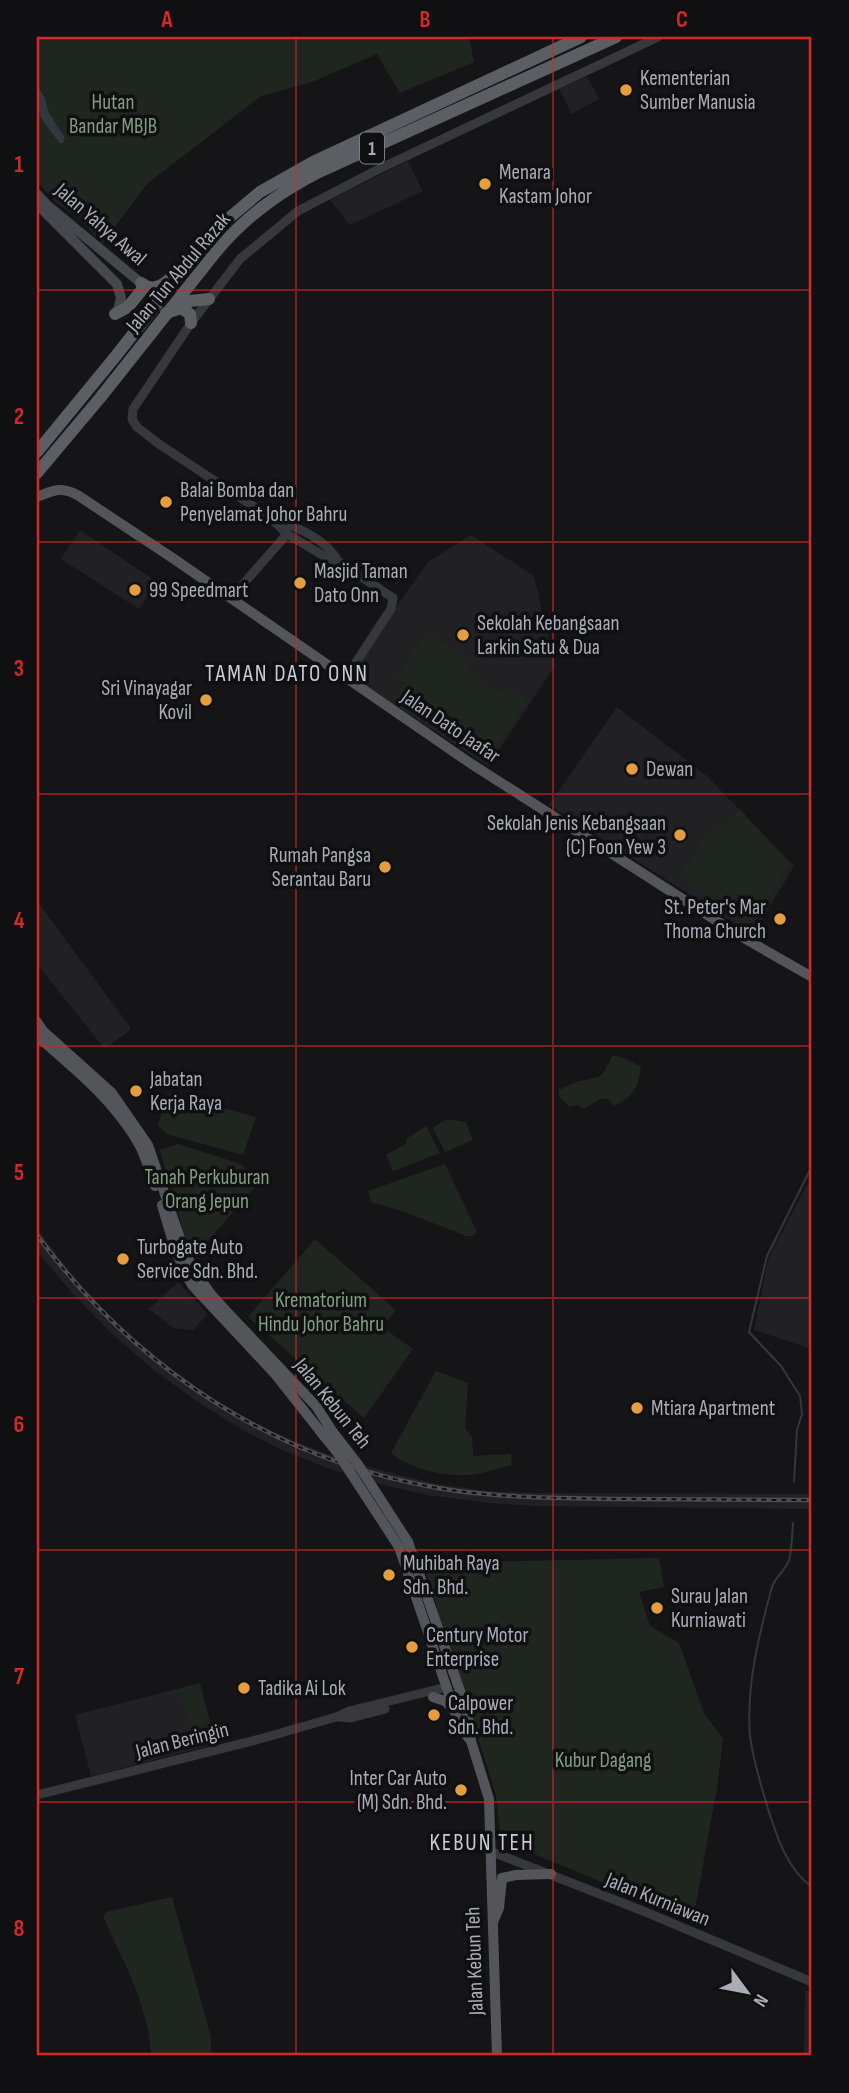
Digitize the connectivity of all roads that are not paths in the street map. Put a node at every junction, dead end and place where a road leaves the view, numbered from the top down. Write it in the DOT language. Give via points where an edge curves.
graph roads {
  1 [pos="581,37"];
  2 [pos="616,37"];
  3 [pos="658,37"];
  4 [pos="37,194"];
  5 [pos="37,204"];
  6 [pos="192,259"];
  7 [pos="143,285"];
  8 [pos="209,299"];
  9 [pos="181,308"];
  10 [pos="116,312"];
  11 [pos="166,313"];
  12 [pos="191,323"];
  13 [pos="37,452"];
  14 [pos="37,473"];
  15 [pos="37,498"];
  16 [pos="271,518"];
  17 [pos="287,534"];
  18 [pos="313,538"];
  19 [pos="338,561"];
  20 [pos="231,598"];
  21 [pos="345,679"];
  22 [pos="812,976"];
  23 [pos="37,1022"];
  24 [pos="37,1036"];
  25 [pos="326,1431"];
  26 [pos="403,1545"];
  27 [pos="449,1660"];
  28 [pos="442,1674"];
  29 [pos="449,1690"];
  30 [pos="433,1694"];
  31 [pos="459,1706"];
  32 [pos="37,1795"];
  33 [pos="490,1851"];
  34 [pos="551,1874"];
  35 [pos="492,1924"];
  36 [pos="812,1982"];
  37 [pos="497,2056"];
  1 -- 6 [label="highway, Jalan Tun Abdul Razak / 1" via="274,183 236,212"];
  2 -- 11 [label="highway, Jalan Tun Abdul Razak / 1" via="283,191 231,234"];
  3 -- 8 [label="street" via="298,211 240,259"];
  4 -- 7 [label="main road, Jalan Yahya Awal"];
  5 -- 10 [label="main road, Jalan Yahya Awal" via="117,284 121,298"];
  6 -- 7 [label="highway" via="165,284"];
  6 -- 13 [label="highway, Jalan Tun Abdul Razak / 1"];
  7 -- 10 [label="highway" via="128,307"];
  8 -- 9 [label="highway"];
  8 -- 12 [label="street"];
  9 -- 11 [label="highway"];
  9 -- 12 [label="highway" via="190,314"];
  11 -- 14 [label="highway, Jalan Tun Abdul Razak / 1"];
  12 -- 16 [label="street" via="133,409 132,419 159,444"];
  15 -- 20 [label="main road, Jalan Dato Jaafar" via="62,489 71,491"];
  16 -- 17 [label="street"];
  16 -- 18 [label="street"];
  17 -- 18 [label="street"];
  17 -- 19 [label="street"];
  17 -- 20 [label="street"];
  18 -- 19 [label="street" via="334,552"];
  19 -- 21 [label="street" via="393,598 391,609"];
  20 -- 21 [label="main road, Jalan Dato Jaafar"];
  21 -- 22 [label="main road, Jalan Dato Jaafar" via="742,937"];
  23 -- 25 [label="main road, Jalan Kebun Teh" via="112,1093 148,1145 181,1244 200,1280 316,1406"];
  24 -- 25 [label="main road, Jalan Kebun Teh" via="94,1085 129,1128 141,1149 184,1272 202,1297"];
  25 -- 26 [label="main road, Jalan Kebun Teh, bridge" via="357,1463"];
  26 -- 27 [label="main road, Jalan Kebun Teh"];
  26 -- 28 [label="main road, Jalan Kebun Teh"];
  27 -- 29 [label="main road"];
  27 -- 31 [label="main road, Jalan Kebun Teh"];
  28 -- 29 [label="main road, Jalan Kebun Teh"];
  28 -- 30 [label="main road"];
  29 -- 30 [label="street, Jalan Beringin"];
  29 -- 31 [label="main road, Jalan Kebun Teh"];
  30 -- 31 [label="main road"];
  30 -- 32 [label="street, Jalan Beringin"];
  31 -- 33 [label="main road, Jalan Kebun Teh" via="460,1727 471,1741 489,1799"];
  33 -- 34 [label="street, Jalan Kurniawan"];
  33 -- 35 [label="main road, Jalan Kebun Teh"];
  34 -- 35 [label="main road" via="502,1878"];
  34 -- 36 [label="street, Jalan Kurniawan"];
  35 -- 37 [label="main road, Jalan Kebun Teh"];
}
